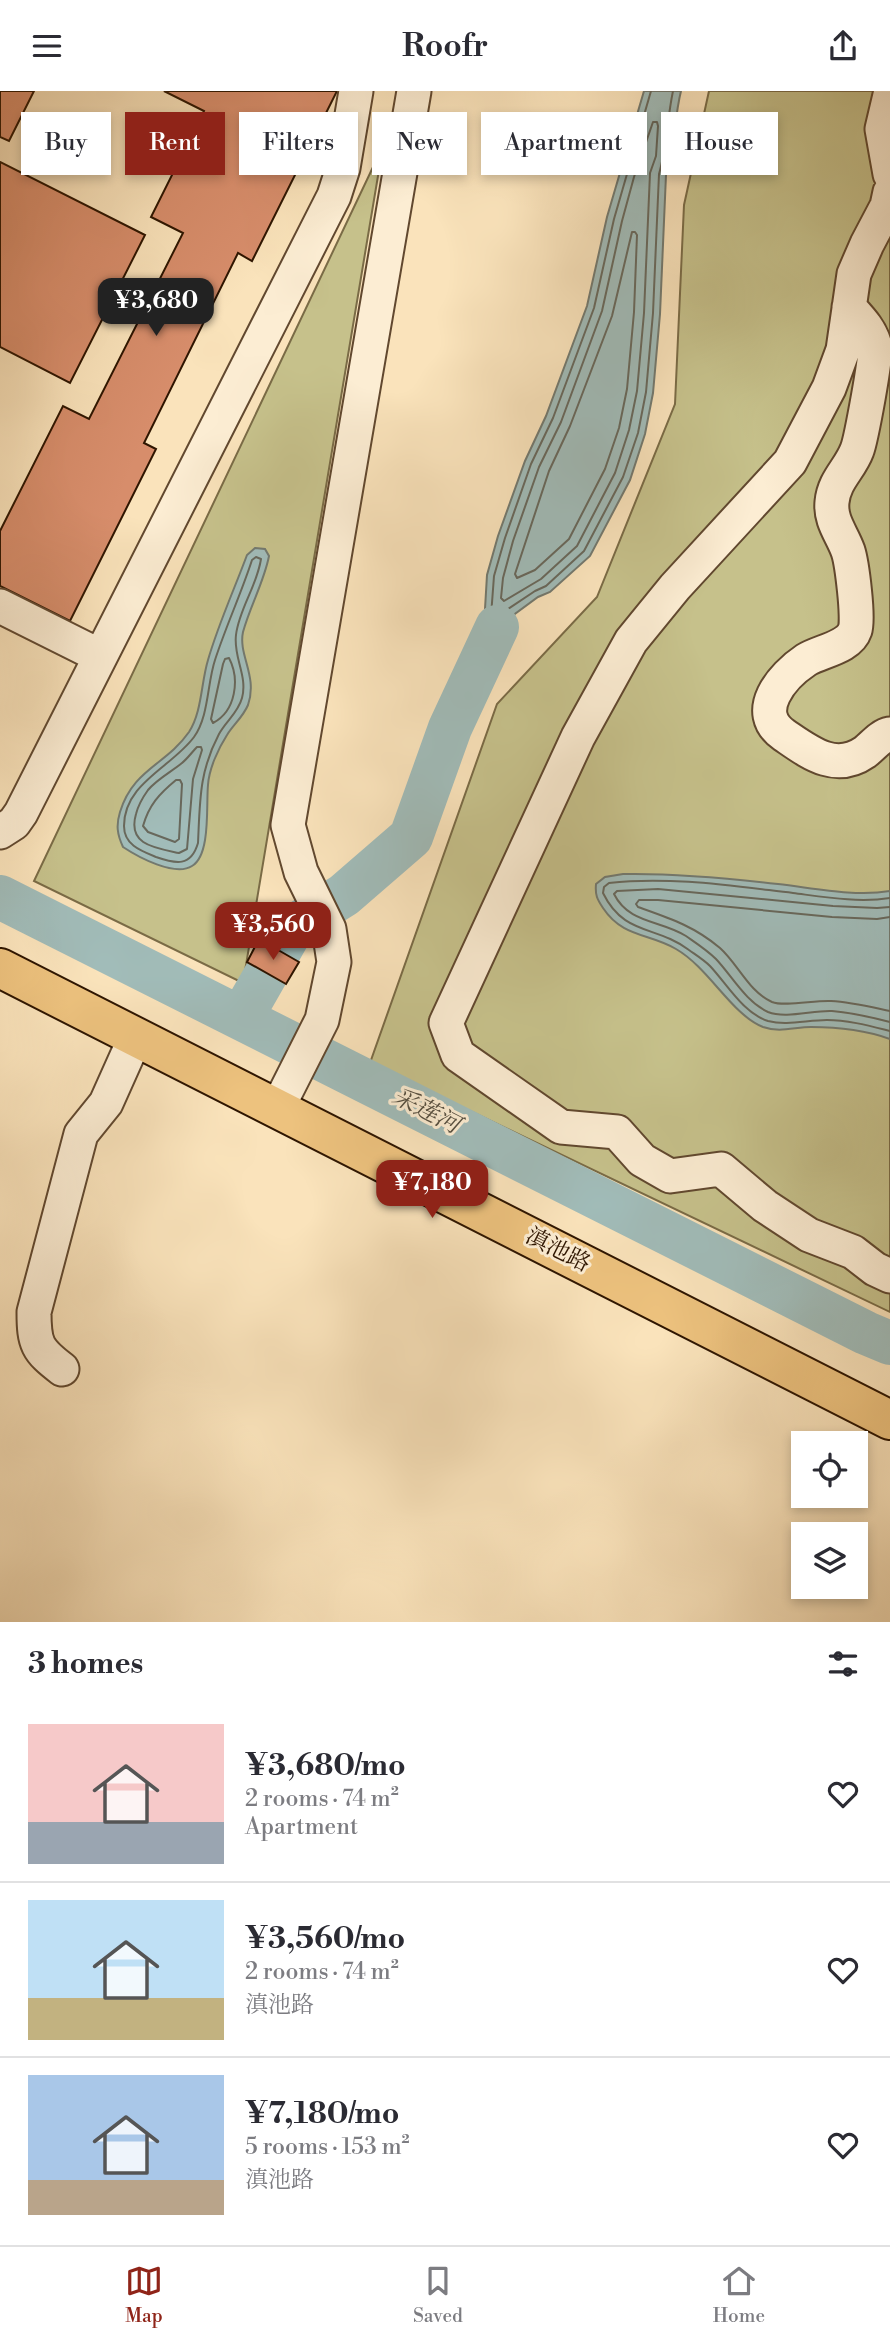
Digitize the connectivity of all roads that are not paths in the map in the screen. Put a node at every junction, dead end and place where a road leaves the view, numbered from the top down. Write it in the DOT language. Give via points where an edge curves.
graph roads {
  1 [pos="356,91"];
  2 [pos="414,91"];
  3 [pos="890,95"];
  4 [pos="890,174"];
  5 [pos="890,192"];
  6 [pos="849,307"];
  7 [pos="0,605"];
  8 [pos="100,656"];
  9 [pos="890,734"];
  10 [pos="0,832"];
  11 [pos="0,968"];
  12 [pos="136,1036"];
  13 [pos="284,1095"];
  14 [pos="890,1276"];
  15 [pos="62,1369"];
  16 [pos="890,1420"];
  1 -- 8 [label="lane" via="334,196"];
  2 -- 13 [label="lane" via="288,825 300,873 329,929 334,962 322,1020"];
  3 -- 4 [label="lane" via="882,129"];
  5 -- 6 [label="lane" via="854,274"];
  6 -- 9 [label="lane" via="871,332 876,349 857,451 835,484 831,504 835,525 849,552 855,631 845,642 792,671 769,700 769,713 776,729 813,755 831,761 849,761"];
  6 -- 14 [label="lane" via="843,350 829,388 790,462 631,642 578,737 446,1023 458,1055 561,1127 617,1132 642,1160 670,1177 721,1169 808,1235 853,1252"];
  7 -- 8 [label="lane"];
  8 -- 10 [label="lane" via="21,813"];
  11 -- 12 [label="main road, 滇池路"];
  12 -- 13 [label="main road, 滇池路"];
  12 -- 15 [label="lane" via="106,1104 81,1134 34,1312 38,1347"];
  13 -- 16 [label="main road, 滇池路"];
}
